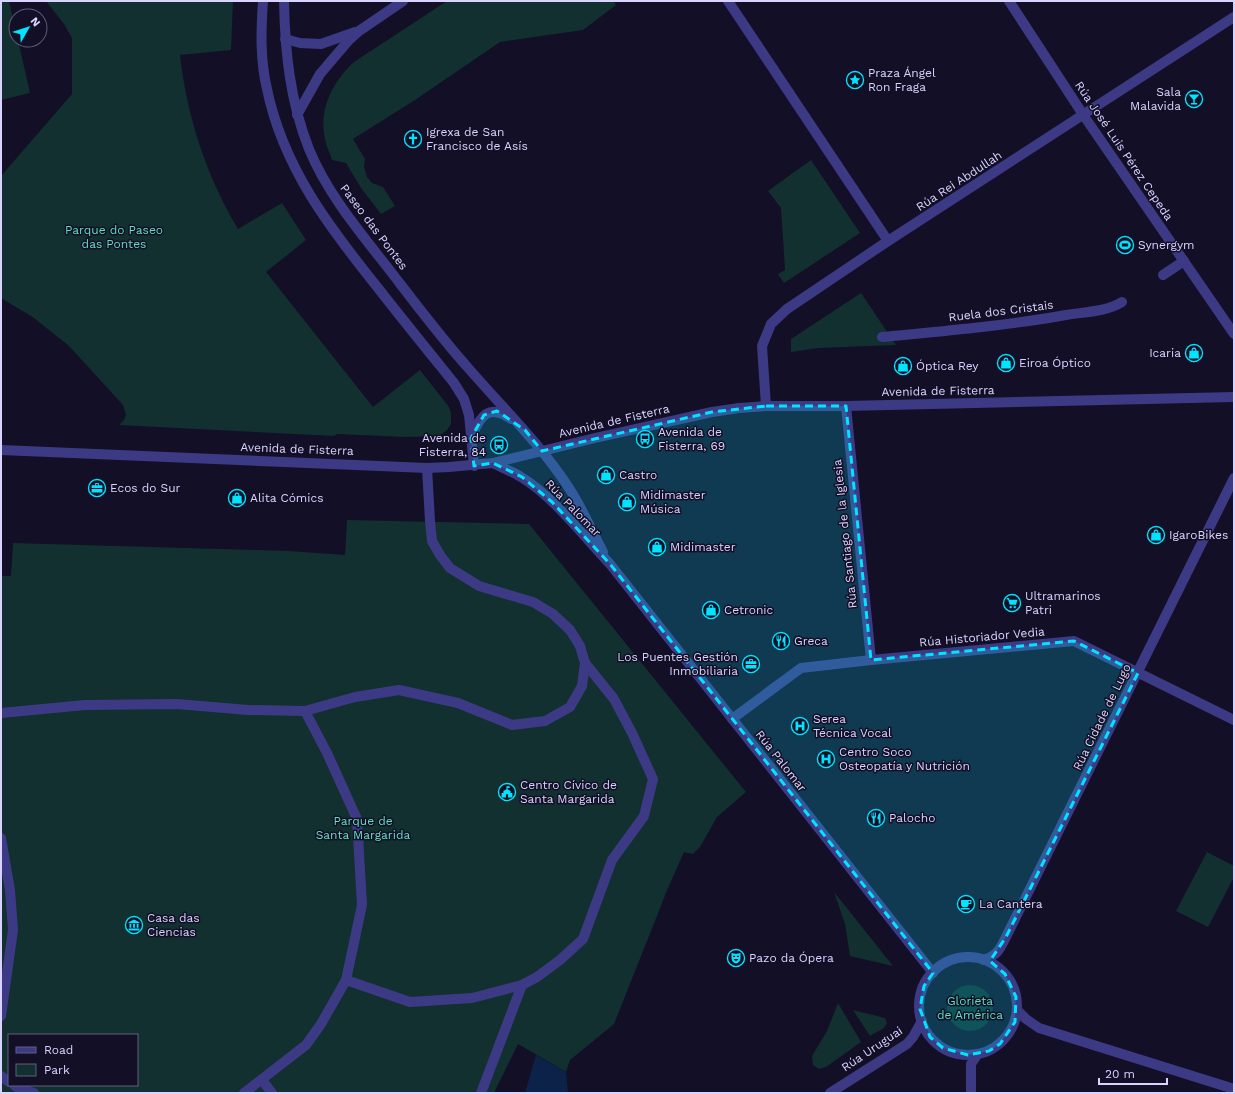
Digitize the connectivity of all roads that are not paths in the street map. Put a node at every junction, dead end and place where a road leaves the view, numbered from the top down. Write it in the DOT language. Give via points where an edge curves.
graph roads {
  1 [pos="263,1"];
  2 [pos="284,1"];
  3 [pos="403,1"];
  4 [pos="728,1"];
  5 [pos="1009,1"];
  6 [pos="1234,17"];
  7 [pos="359,31"];
  8 [pos="285,40"];
  9 [pos="297,115"];
  10 [pos="1084,116"];
  11 [pos="888,241"];
  12 [pos="1184,261"];
  13 [pos="1163,275"];
  14 [pos="1122,302"];
  15 [pos="1234,334"];
  16 [pos="882,337"];
  17 [pos="1234,397"];
  18 [pos="766,406"];
  19 [pos="846,406"];
  20 [pos="525,430"];
  21 [pos="471,438"];
  22 [pos="1,450"];
  23 [pos="542,451"];
  24 [pos="493,463"];
  25 [pos="474,466"];
  26 [pos="427,468"];
  27 [pos="1234,478"];
  28 [pos="610,564"];
  29 [pos="871,660"];
  30 [pos="585,663"];
  31 [pos="1138,673"];
  32 [pos="305,711"];
  33 [pos="1,713"];
  34 [pos="732,719"];
  35 [pos="1234,720"];
  36 [pos="1,838"];
  37 [pos="984,960"];
  38 [pos="933,973"];
  39 [pos="346,980"];
  40 [pos="522,984"];
  41 [pos="1017,1010"];
  42 [pos="1,1016"];
  43 [pos="922,1021"];
  44 [pos="977,1055"];
  45 [pos="262,1080"];
  46 [pos="15,1086"];
  47 [pos="1234,1089"];
  48 [pos="34,1093"];
  49 [pos="244,1093"];
  50 [pos="272,1093"];
  51 [pos="481,1093"];
  52 [pos="830,1093"];
  53 [pos="971,1093"];
  1 -- 21 [label="street" via="261,32 266,89 287,150 310,197 338,237 454,383 464,399 469,415"];
  2 -- 8 [label="street, Paseo das Pontes"];
  3 -- 7 [label="street"];
  4 -- 11 [label="street"];
  5 -- 10 [label="street, Rúa José Luis Pérez Cepeda"];
  6 -- 10 [label="street, Rúa Rei Abdullah"];
  7 -- 8 [label="street" via="321,44"];
  7 -- 9 [label="street" via="320,74"];
  8 -- 9 [label="street, Paseo das Pontes" via="289,78"];
  9 -- 20 [label="street, Paseo das Pontes" via="309,149 326,184 346,213 470,370"];
  10 -- 11 [label="street, Rúa Rei Abdullah"];
  10 -- 12 [label="street, Rúa José Luis Pérez Cepeda"];
  11 -- 18 [label="street, Rúa Rei Abdullah" via="787,309 771,324 762,346"];
  12 -- 13 [label="street"];
  12 -- 15 [label="street, Rúa José Luis Pérez Cepeda"];
  14 -- 16 [label="street, Ruela dos Cristais" via="1103,309 1039,320"];
  17 -- 19 [label="street, Avenida de Fisterra"];
  18 -- 19 [label="street, Avenida de Fisterra"];
  18 -- 23 [label="street, Avenida de Fisterra" via="712,412"];
  19 -- 29 [label="street, Rúa Santiago de la Iglesia"];
  20 -- 21 [label="street, Paseo das Pontes" via="505,415 491,411 484,415"];
  20 -- 23 [label="street, Paseo das Pontes"];
  21 -- 25 [label="street"];
  22 -- 26 [label="street, Avenida de Fisterra"];
  23 -- 24 [label="street, Avenida de Fisterra"];
  23 -- 28 [label="street, Rúa Palomar" via="570,489"];
  24 -- 25 [label="street, Avenida de Fisterra"];
  24 -- 28 [label="street, Rúa Palomar" via="522,477 538,489"];
  25 -- 26 [label="street, Avenida de Fisterra"];
  26 -- 30 [label="street" via="432,541 450,568 479,586 533,602 553,614 570,630 580,646"];
  27 -- 31 [label="street, Rúa Cidade de Lugo"];
  28 -- 34 [label="street, Rúa Palomar"];
  29 -- 31 [label="street, Rúa Historiador Vedia" via="1074,641"];
  29 -- 34 [label="street, Rúa Historiador Vedia" via="801,668"];
  30 -- 32 [label="street" via="582,686 570,707 545,721 512,725 458,703 398,690 355,697"];
  30 -- 40 [label="street" via="614,699 653,778 644,816 612,860 583,939 537,977"];
  31 -- 35 [label="street, Rúa Historiador Vedia"];
  31 -- 37 [label="street, Rúa Cidade de Lugo" via="1000,949 994,956"];
  32 -- 33 [label="street" via="248,710 177,704 85,704"];
  32 -- 39 [label="street" via="358,819 362,905"];
  34 -- 38 [label="street, Rúa Palomar"];
  36 -- 42 [label="street" via="10,890 13,930"];
  37 -- 38 [label="street" via="957,959"];
  37 -- 41 [label="street" via="1005,974 1016,997"];
  38 -- 43 [label="street" via="922,993"];
  39 -- 40 [label="street" via="410,1002 472,998"];
  39 -- 45 [label="street" via="306,1045"];
  40 -- 51 [label="street"];
  41 -- 44 [label="street" via="1009,1034 1000,1044"];
  41 -- 47 [label="street" via="1039,1028"];
  43 -- 44 [label="street" via="930,1037 943,1048 960,1054"];
  43 -- 52 [label="street, Rúa Uruguai" via="907,1044"];
  44 -- 53 [label="street" via="971,1064"];
  45 -- 49 [label="street"];
  45 -- 50 [label="street"];
  46 -- 48 [label="street"];
}
